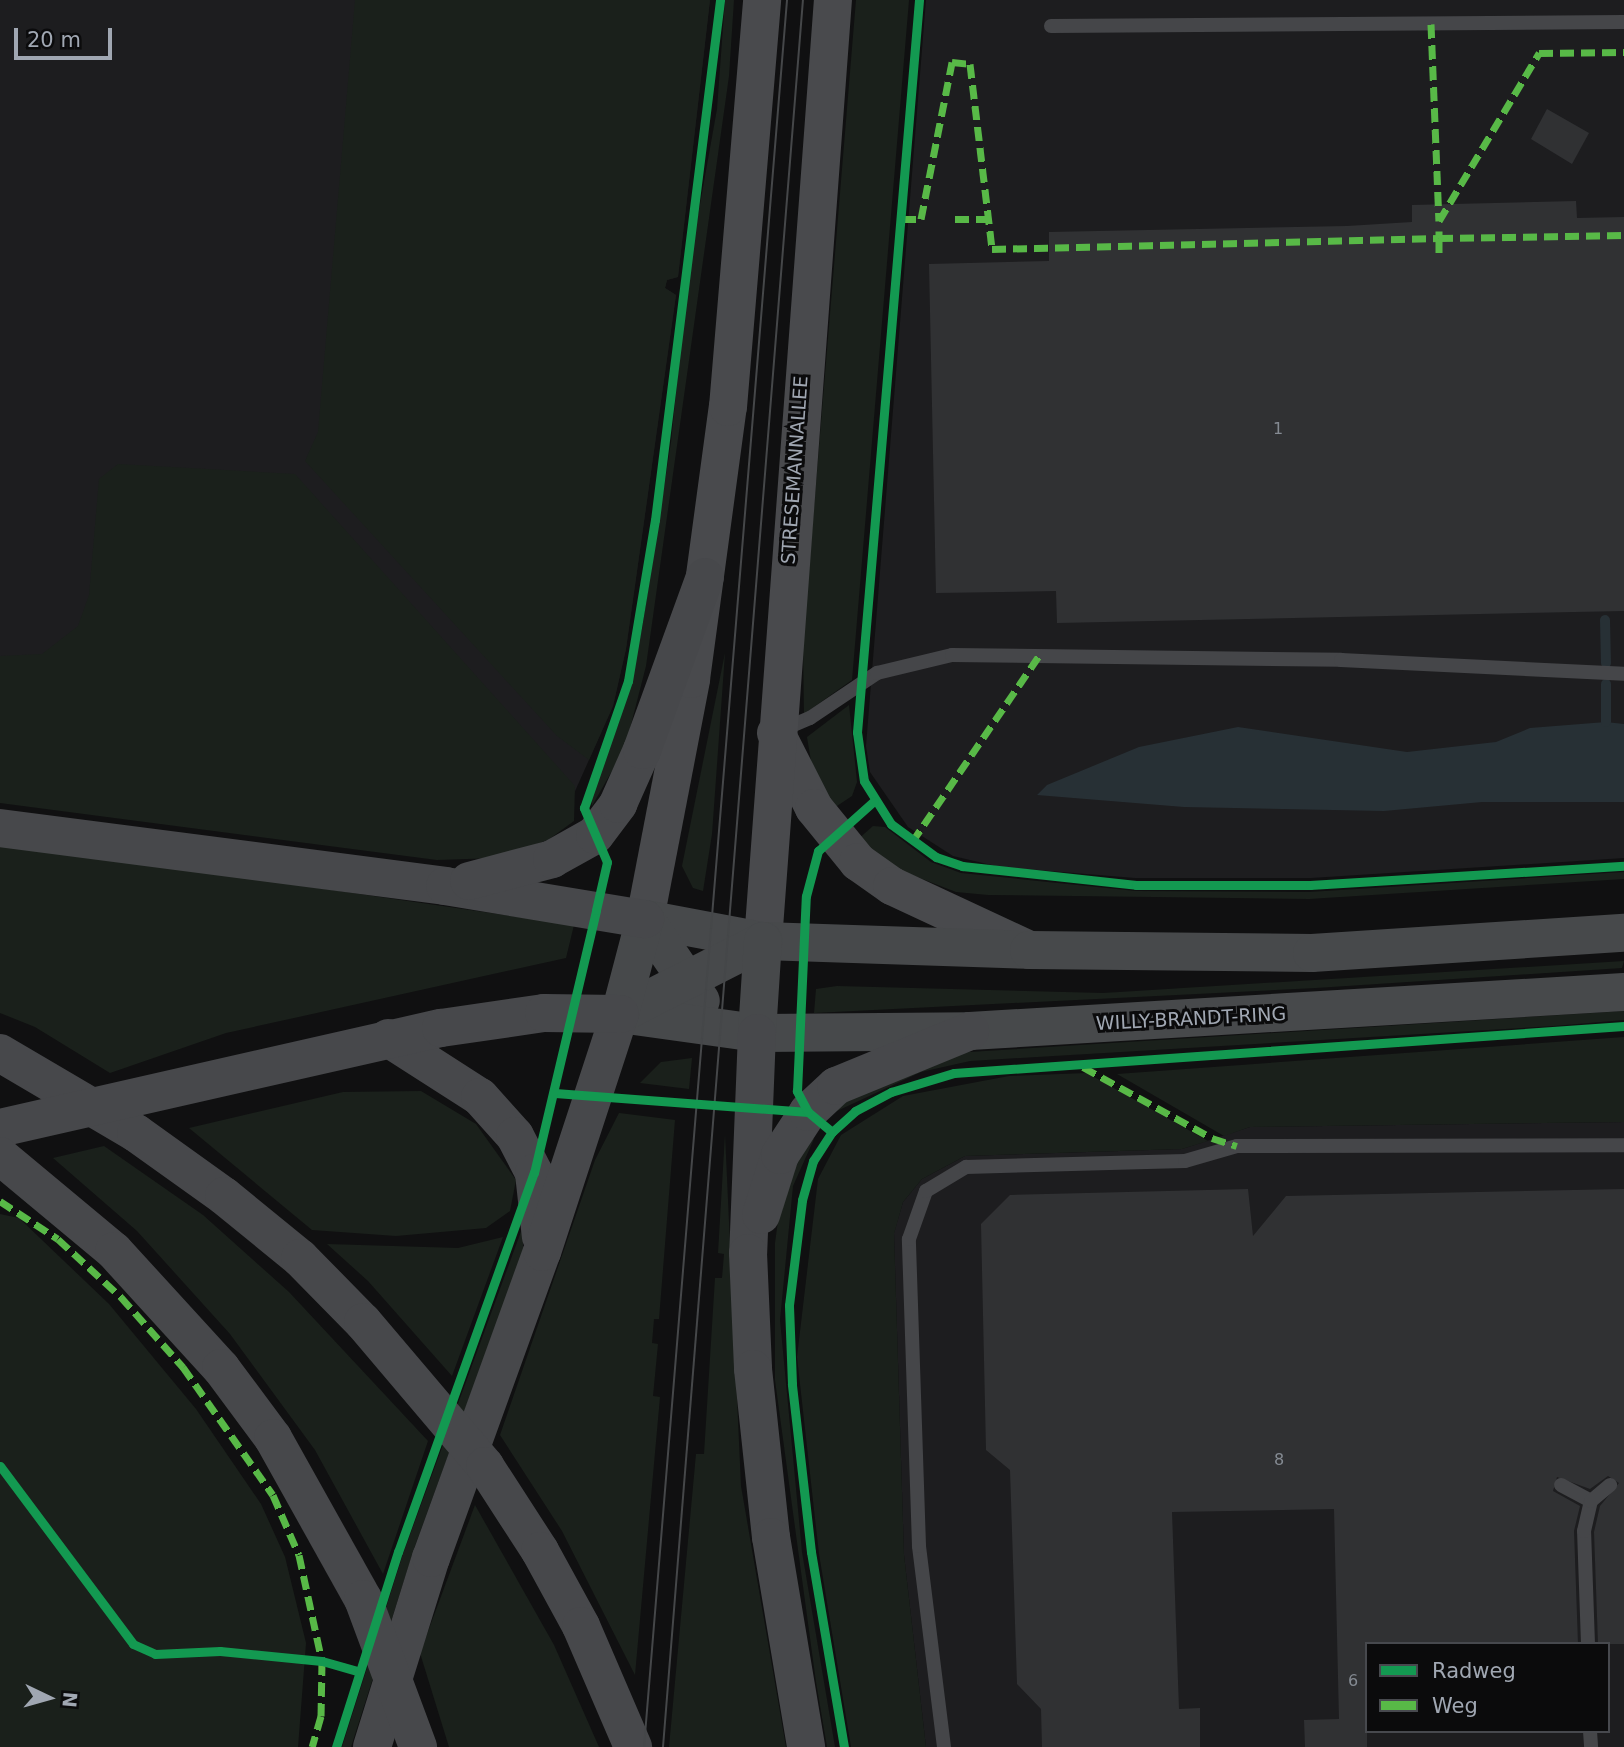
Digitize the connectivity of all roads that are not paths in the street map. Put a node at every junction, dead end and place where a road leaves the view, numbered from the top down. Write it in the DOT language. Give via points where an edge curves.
graph roads {
  1 [pos="762,0"];
  2 [pos="833,0"];
  3 [pos="1624,22"];
  4 [pos="1051,26"];
  5 [pos="705,577"];
  6 [pos="1624,674"];
  7 [pos="776,732"];
  8 [pos="0,828"];
  9 [pos="444,886"];
  10 [pos="645,919"];
  11 [pos="1624,933"];
  12 [pos="763,941"];
  13 [pos="1029,950"];
  14 [pos="687,981"];
  15 [pos="1624,992"];
  16 [pos="620,1014"];
  17 [pos="739,1031"];
  18 [pos="970,1031"];
  19 [pos="388,1038"];
  20 [pos="15,1060"];
  21 [pos="0,1128"];
  22 [pos="1624,1145"];
  23 [pos="0,1156"];
  24 [pos="542,1252"];
  25 [pos="748,1253"];
  26 [pos="1561,1485"];
  27 [pos="1610,1485"];
  28 [pos="1591,1501"];
  29 [pos="1588,1642"];
  30 [pos="372,1747"];
  31 [pos="418,1747"];
  32 [pos="633,1747"];
  33 [pos="806,1747"];
  34 [pos="944,1747"];
  1 -- 5 [label="main road" via="727,407"];
  2 -- 7 [label="main road, STRESEMANNALLEE"];
  3 -- 4 [label="lane"];
  5 -- 9 [label="highway" via="642,750 618,804 595,835 552,859"];
  5 -- 10 [label="main road"];
  6 -- 7 [label="lane" via="1342,660 952,655 877,673 810,718"];
  7 -- 12 [label="main road, STRESEMANNALLEE"];
  7 -- 13 [label="main road" via="814,808 858,862 892,886"];
  8 -- 9 [label="highway"];
  9 -- 10 [label="highway"];
  10 -- 12 [label="main road"];
  10 -- 14 [label="main road"];
  10 -- 16 [label="main road"];
  11 -- 13 [label="main road" via="1312,953"];
  12 -- 13 [label="main road"];
  12 -- 14 [label="main road"];
  12 -- 17 [label="main road, STRESEMANNALLEE"];
  14 -- 16 [label="main road"];
  14 -- 17 [label="main road"];
  15 -- 18 [label="main road, WILLY-BRANDT-RING"];
  16 -- 17 [label="main road, WILLY-BRANDT-RING"];
  16 -- 19 [label="highway" via="544,1013"];
  16 -- 24 [label="highway"];
  17 -- 18 [label="main road, WILLY-BRANDT-RING"];
  17 -- 25 [label="highway"];
  18 -- 25 [label="highway" via="836,1086 808,1112 780,1155"];
  19 -- 21 [label="highway"];
  19 -- 24 [label="highway" via="480,1097 515,1136 534,1173"];
  20 -- 32 [label="highway" via="136,1133 300,1258 426,1392 540,1551 581,1626"];
  22 -- 34 [label="lane" via="1237,1146 1185,1161 965,1167 926,1191 909,1239 918,1504"];
  23 -- 31 [label="highway" via="114,1251 221,1368 273,1438 363,1599"];
  24 -- 30 [label="highway" via="431,1558"];
  25 -- 33 [label="highway" via="771,1537"];
  26 -- 28 [label="lane"];
  27 -- 28 [label="lane"];
  28 -- 29 [label="lane" via="1584,1531"];
}
